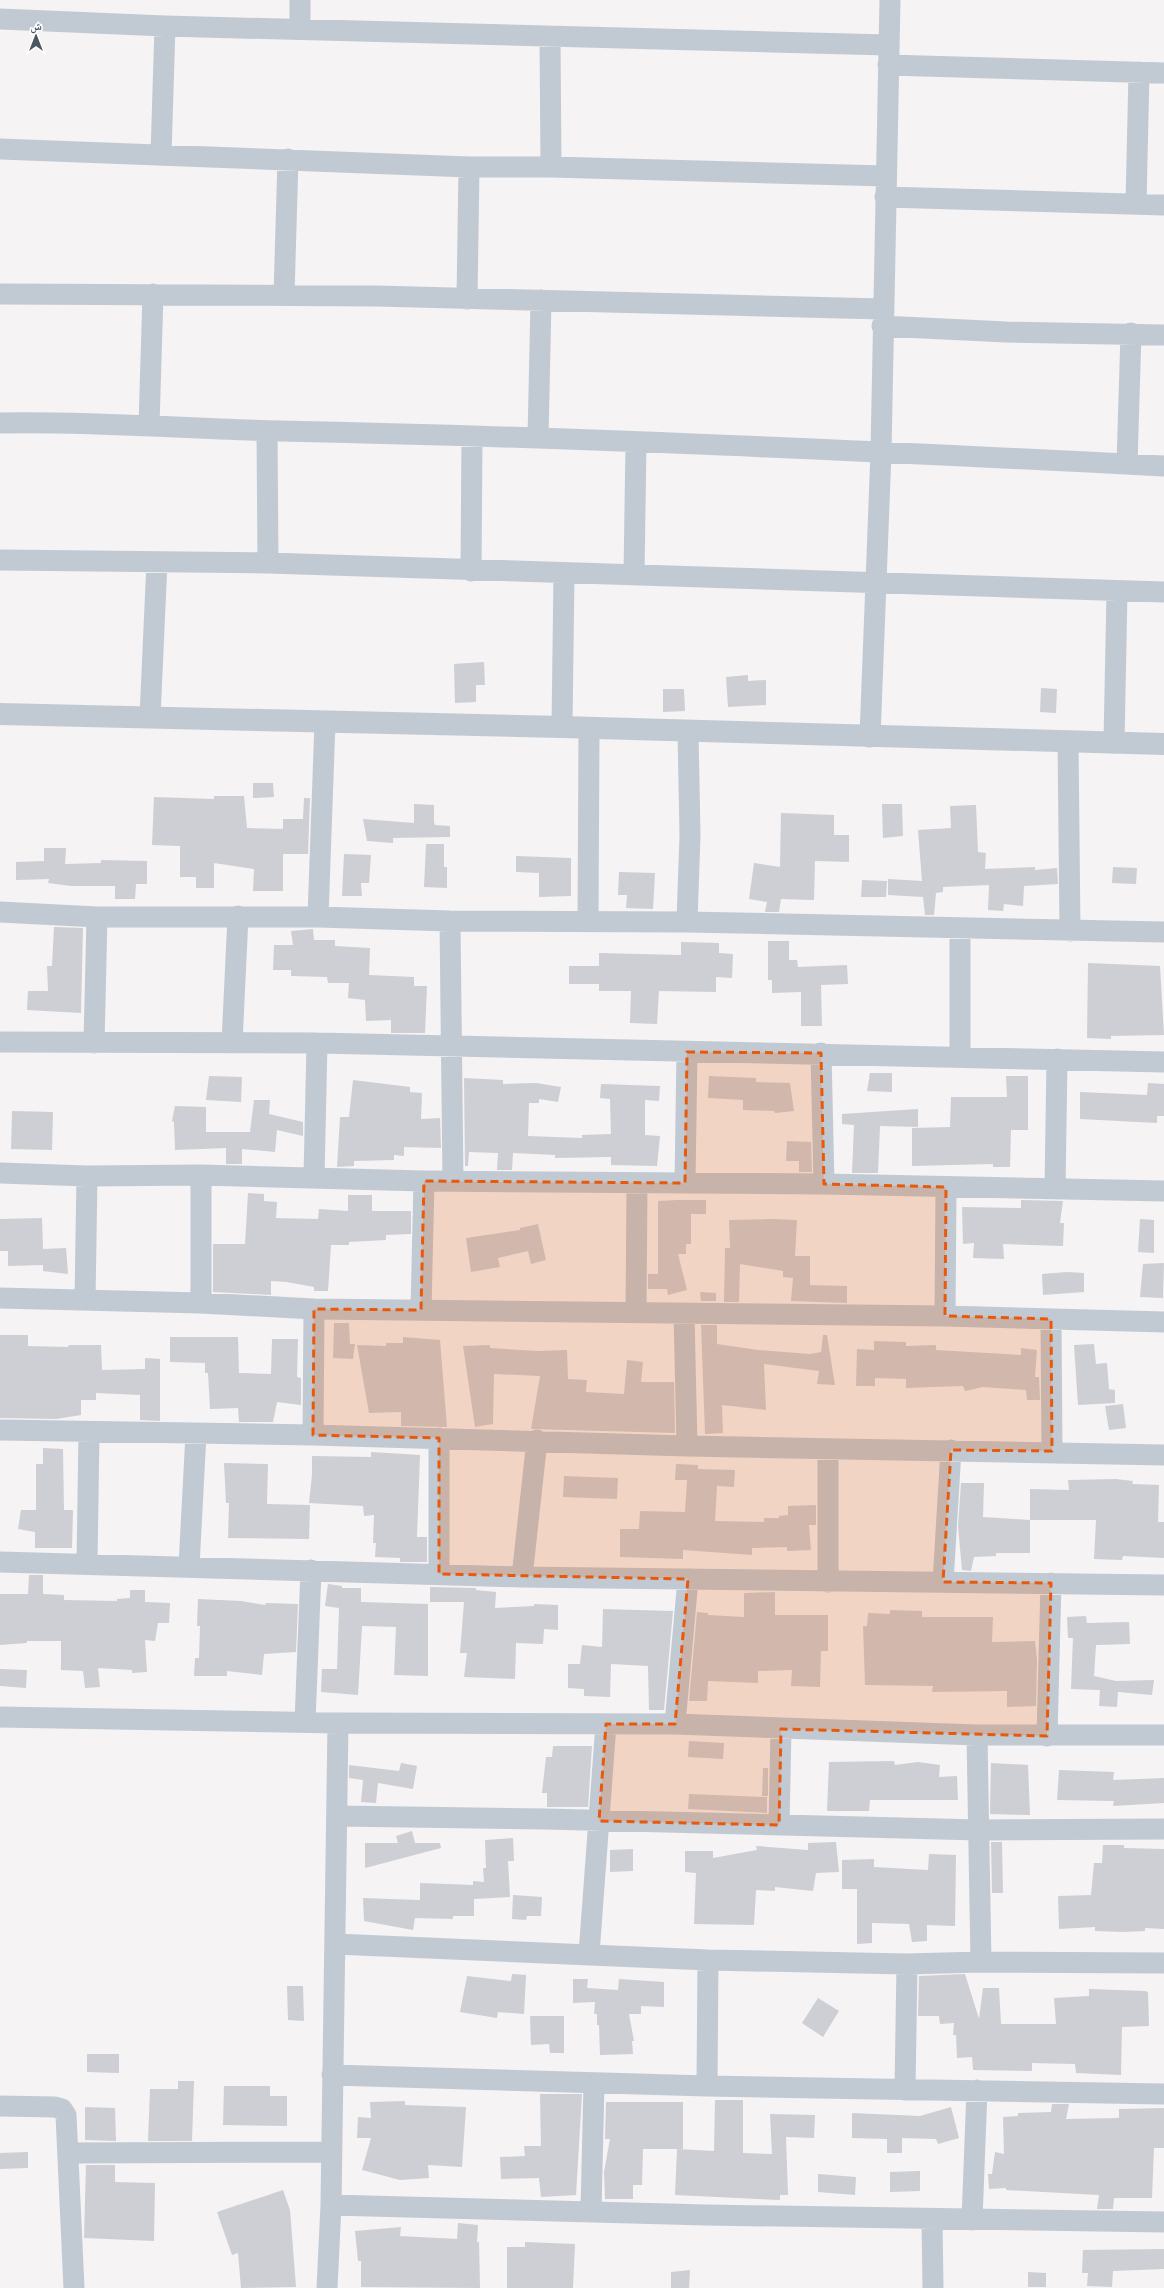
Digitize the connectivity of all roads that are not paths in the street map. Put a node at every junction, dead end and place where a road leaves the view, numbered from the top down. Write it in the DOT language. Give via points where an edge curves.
graph roads {
  1 [pos="300,0"];
  2 [pos="890,0"];
  3 [pos="0,19"];
  4 [pos="165,26"];
  5 [pos="300,29"];
  6 [pos="550,37"];
  7 [pos="888,55"];
  8 [pos="1139,72"];
  9 [pos="1164,73"];
  10 [pos="0,149"];
  11 [pos="161,155"];
  12 [pos="288,159"];
  13 [pos="469,167"];
  14 [pos="550,167"];
  15 [pos="886,176"];
  16 [pos="885,197"];
  17 [pos="1136,204"];
  18 [pos="1164,205"];
  19 [pos="0,294"];
  20 [pos="153,294"];
  21 [pos="284,295"];
  22 [pos="467,299"];
  23 [pos="540,300"];
  24 [pos="882,317"];
  25 [pos="1131,333"];
  26 [pos="1164,335"];
  27 [pos="0,423"];
  28 [pos="149,425"];
  29 [pos="267,431"];
  30 [pos="472,436"];
  31 [pos="538,438"];
  32 [pos="636,443"];
  33 [pos="881,452"];
  34 [pos="1127,464"];
  35 [pos="1164,466"];
  36 [pos="0,560"];
  37 [pos="157,562"];
  38 [pos="268,563"];
  39 [pos="471,571"];
  40 [pos="564,574"];
  41 [pos="634,575"];
  42 [pos="877,582"];
  43 [pos="1117,591"];
  44 [pos="1164,592"];
  45 [pos="0,714"];
  46 [pos="150,717"];
  47 [pos="325,722"];
  48 [pos="562,727"];
  49 [pos="589,728"];
  50 [pos="688,732"];
  51 [pos="870,737"];
  52 [pos="1068,741"];
  53 [pos="1114,743"];
  54 [pos="1164,744"];
  55 [pos="0,912"];
  56 [pos="238,916"];
  57 [pos="97,917"];
  58 [pos="318,917"];
  59 [pos="450,921"];
  60 [pos="588,922"];
  61 [pos="687,922"];
  62 [pos="960,929"];
  63 [pos="1070,931"];
  64 [pos="1164,932"];
  65 [pos="0,1042"];
  66 [pos="94,1043"];
  67 [pos="232,1043"];
  68 [pos="317,1043"];
  69 [pos="451,1046"];
  70 [pos="687,1052"];
  71 [pos="821,1053"];
  72 [pos="960,1056"];
  73 [pos="1057,1059"];
  74 [pos="1164,1062"];
  75 [pos="0,1173"];
  76 [pos="202,1175"];
  77 [pos="87,1176"];
  78 [pos="314,1178"];
  79 [pos="424,1181"];
  80 [pos="453,1181"];
  81 [pos="637,1183"];
  82 [pos="685,1183"];
  83 [pos="824,1184"];
  84 [pos="946,1187"];
  85 [pos="1055,1189"];
  86 [pos="1164,1191"];
  87 [pos="0,1298"];
  88 [pos="84,1300"];
  89 [pos="201,1303"];
  90 [pos="314,1309"];
  91 [pos="421,1310"];
  92 [pos="636,1313"];
  93 [pos="684,1313"];
  94 [pos="944,1316"];
  95 [pos="1051,1319"];
  96 [pos="1164,1322"];
  97 [pos="0,1430"];
  98 [pos="89,1432"];
  99 [pos="196,1434"];
  100 [pos="313,1435"];
  101 [pos="439,1438"];
  102 [pos="538,1440"];
  103 [pos="687,1446"];
  104 [pos="828,1449"];
  105 [pos="951,1450"];
  106 [pos="1052,1452"];
  107 [pos="1164,1455"];
  108 [pos="0,1562"];
  109 [pos="87,1563"];
  110 [pos="189,1566"];
  111 [pos="311,1570"];
  112 [pos="439,1574"];
  113 [pos="522,1577"];
  114 [pos="688,1579"];
  115 [pos="828,1582"];
  116 [pos="943,1582"];
  117 [pos="1051,1584"];
  118 [pos="1164,1584"];
  119 [pos="0,1717"];
  120 [pos="305,1722"];
  121 [pos="338,1723"];
  122 [pos="606,1724"];
  123 [pos="675,1724"];
  124 [pos="781,1729"];
  125 [pos="1164,1734"];
  126 [pos="977,1735"];
  127 [pos="1048,1736"];
  128 [pos="337,1816"];
  129 [pos="599,1820"];
  130 [pos="779,1825"];
  131 [pos="1164,1829"];
  132 [pos="980,1830"];
  133 [pos="336,1944"];
  134 [pos="589,1954"];
  135 [pos="708,1960"];
  136 [pos="981,1962"];
  137 [pos="1164,1963"];
  138 [pos="906,1964"];
  139 [pos="332,2075"];
  140 [pos="594,2083"];
  141 [pos="707,2086"];
  142 [pos="905,2090"];
  143 [pos="977,2090"];
  144 [pos="1164,2094"];
  145 [pos="0,2106"];
  146 [pos="331,2152"];
  147 [pos="69,2153"];
  148 [pos="331,2205"];
  149 [pos="591,2212"];
  150 [pos="932,2220"];
  151 [pos="972,2220"];
  152 [pos="1164,2222"];
  153 [pos="74,2288"];
  154 [pos="327,2288"];
  155 [pos="933,2288"];
  1 -- 5 [label="street"];
  2 -- 7 [label="street"];
  3 -- 4 [label="street"];
  4 -- 5 [label="street"];
  4 -- 11 [label="street"];
  5 -- 6 [label="street"];
  6 -- 7 [label="street"];
  6 -- 14 [label="street"];
  7 -- 8 [label="street"];
  7 -- 15 [label="street"];
  8 -- 9 [label="street"];
  8 -- 17 [label="street"];
  10 -- 11 [label="street"];
  11 -- 12 [label="street"];
  12 -- 13 [label="street"];
  12 -- 21 [label="street"];
  13 -- 14 [label="street"];
  13 -- 22 [label="street"];
  14 -- 15 [label="street"];
  15 -- 16 [label="street"];
  16 -- 17 [label="street"];
  16 -- 24 [label="street"];
  17 -- 18 [label="street"];
  19 -- 20 [label="street"];
  20 -- 21 [label="street"];
  20 -- 28 [label="street"];
  21 -- 22 [label="street"];
  22 -- 23 [label="street"];
  23 -- 24 [label="street"];
  23 -- 31 [label="street"];
  24 -- 25 [label="street" via="1006,332"];
  24 -- 33 [label="street"];
  25 -- 26 [label="street"];
  25 -- 34 [label="street"];
  27 -- 28 [label="street"];
  28 -- 29 [label="street"];
  29 -- 30 [label="street"];
  29 -- 38 [label="street"];
  30 -- 31 [label="street"];
  30 -- 39 [label="street"];
  31 -- 32 [label="street"];
  32 -- 33 [label="street"];
  32 -- 41 [label="street"];
  33 -- 34 [label="street"];
  33 -- 42 [label="street"];
  34 -- 35 [label="street"];
  36 -- 37 [label="street"];
  37 -- 38 [label="street"];
  37 -- 46 [label="street"];
  38 -- 39 [label="street"];
  39 -- 40 [label="street"];
  40 -- 41 [label="street"];
  40 -- 48 [label="street"];
  41 -- 42 [label="street"];
  42 -- 43 [label="street"];
  42 -- 51 [label="street"];
  43 -- 44 [label="street"];
  43 -- 53 [label="street"];
  45 -- 46 [label="street"];
  46 -- 47 [label="street"];
  47 -- 48 [label="street"];
  47 -- 58 [label="street"];
  48 -- 49 [label="street"];
  49 -- 50 [label="street"];
  49 -- 60 [label="street"];
  50 -- 51 [label="street"];
  50 -- 61 [label="street" via="690,835"];
  51 -- 52 [label="street"];
  52 -- 53 [label="street"];
  52 -- 63 [label="street"];
  53 -- 54 [label="street"];
  55 -- 57 [label="street"];
  56 -- 57 [label="street"];
  56 -- 58 [label="street"];
  56 -- 67 [label="street"];
  57 -- 66 [label="street"];
  58 -- 59 [label="street"];
  59 -- 60 [label="street"];
  59 -- 69 [label="street"];
  60 -- 61 [label="street"];
  61 -- 62 [label="street"];
  62 -- 63 [label="street"];
  62 -- 72 [label="street"];
  63 -- 64 [label="street"];
  65 -- 66 [label="street"];
  66 -- 67 [label="street"];
  67 -- 68 [label="street"];
  68 -- 69 [label="street"];
  68 -- 78 [label="street"];
  69 -- 70 [label="street"];
  69 -- 80 [label="street"];
  70 -- 71 [label="street"];
  70 -- 82 [label="street"];
  71 -- 72 [label="street"];
  71 -- 83 [label="street"];
  72 -- 73 [label="street"];
  73 -- 74 [label="street"];
  73 -- 85 [label="street"];
  75 -- 77 [label="street"];
  76 -- 77 [label="street"];
  76 -- 78 [label="street"];
  76 -- 89 [label="street"];
  77 -- 88 [label="street"];
  78 -- 79 [label="street"];
  79 -- 80 [label="street"];
  79 -- 91 [label="street"];
  80 -- 81 [label="street"];
  81 -- 82 [label="street"];
  81 -- 92 [label="street"];
  82 -- 83 [label="street"];
  83 -- 84 [label="street"];
  84 -- 85 [label="street"];
  84 -- 94 [label="street"];
  85 -- 86 [label="street"];
  87 -- 88 [label="street"];
  88 -- 89 [label="street"];
  89 -- 90 [label="street"];
  90 -- 91 [label="street"];
  90 -- 100 [label="street"];
  91 -- 92 [label="street"];
  92 -- 93 [label="street"];
  93 -- 94 [label="street"];
  93 -- 103 [label="street"];
  94 -- 95 [label="street"];
  95 -- 96 [label="street"];
  95 -- 106 [label="street"];
  97 -- 98 [label="street"];
  98 -- 99 [label="street"];
  98 -- 109 [label="street"];
  99 -- 100 [label="street"];
  99 -- 110 [label="street"];
  100 -- 101 [label="street"];
  101 -- 102 [label="street"];
  101 -- 112 [label="street"];
  102 -- 103 [label="street"];
  102 -- 113 [label="street"];
  103 -- 104 [label="street"];
  104 -- 105 [label="street"];
  104 -- 115 [label="street"];
  105 -- 106 [label="street"];
  105 -- 116 [label="street"];
  106 -- 107 [label="street"];
  108 -- 109 [label="street"];
  109 -- 110 [label="street"];
  110 -- 111 [label="street"];
  111 -- 112 [label="street"];
  111 -- 120 [label="street"];
  112 -- 113 [label="street"];
  113 -- 114 [label="street"];
  114 -- 115 [label="street"];
  114 -- 123 [label="street"];
  115 -- 116 [label="street"];
  116 -- 117 [label="street"];
  117 -- 118 [label="street"];
  117 -- 127 [label="street"];
  119 -- 120 [label="street"];
  120 -- 121 [label="street"];
  121 -- 122 [label="street"];
  121 -- 128 [label="street"];
  122 -- 123 [label="street"];
  122 -- 129 [label="street"];
  123 -- 124 [label="street"];
  124 -- 126 [label="street"];
  124 -- 130 [label="street"];
  125 -- 127 [label="street"];
  126 -- 127 [label="street"];
  126 -- 132 [label="street"];
  128 -- 129 [label="street"];
  128 -- 133 [label="street"];
  129 -- 130 [label="street"];
  129 -- 134 [label="street"];
  130 -- 132 [label="street"];
  131 -- 132 [label="street"];
  132 -- 136 [label="street"];
  133 -- 134 [label="street"];
  133 -- 139 [label="street"];
  134 -- 135 [label="street"];
  135 -- 138 [label="street"];
  135 -- 141 [label="street"];
  136 -- 137 [label="street"];
  136 -- 138 [label="street"];
  138 -- 142 [label="street"];
  139 -- 140 [label="street"];
  139 -- 146 [label="street"];
  140 -- 141 [label="street"];
  140 -- 149 [label="street"];
  141 -- 142 [label="street"];
  142 -- 143 [label="street"];
  143 -- 144 [label="street"];
  143 -- 151 [label="street"];
  145 -- 147 [label="street" via="62,2109 68,2122"];
  146 -- 147 [label="street"];
  146 -- 148 [label="street"];
  147 -- 153 [label="street"];
  148 -- 149 [label="street"];
  148 -- 154 [label="street"];
  149 -- 150 [label="street"];
  150 -- 151 [label="street"];
  150 -- 155 [label="street"];
  151 -- 152 [label="street"];
}
